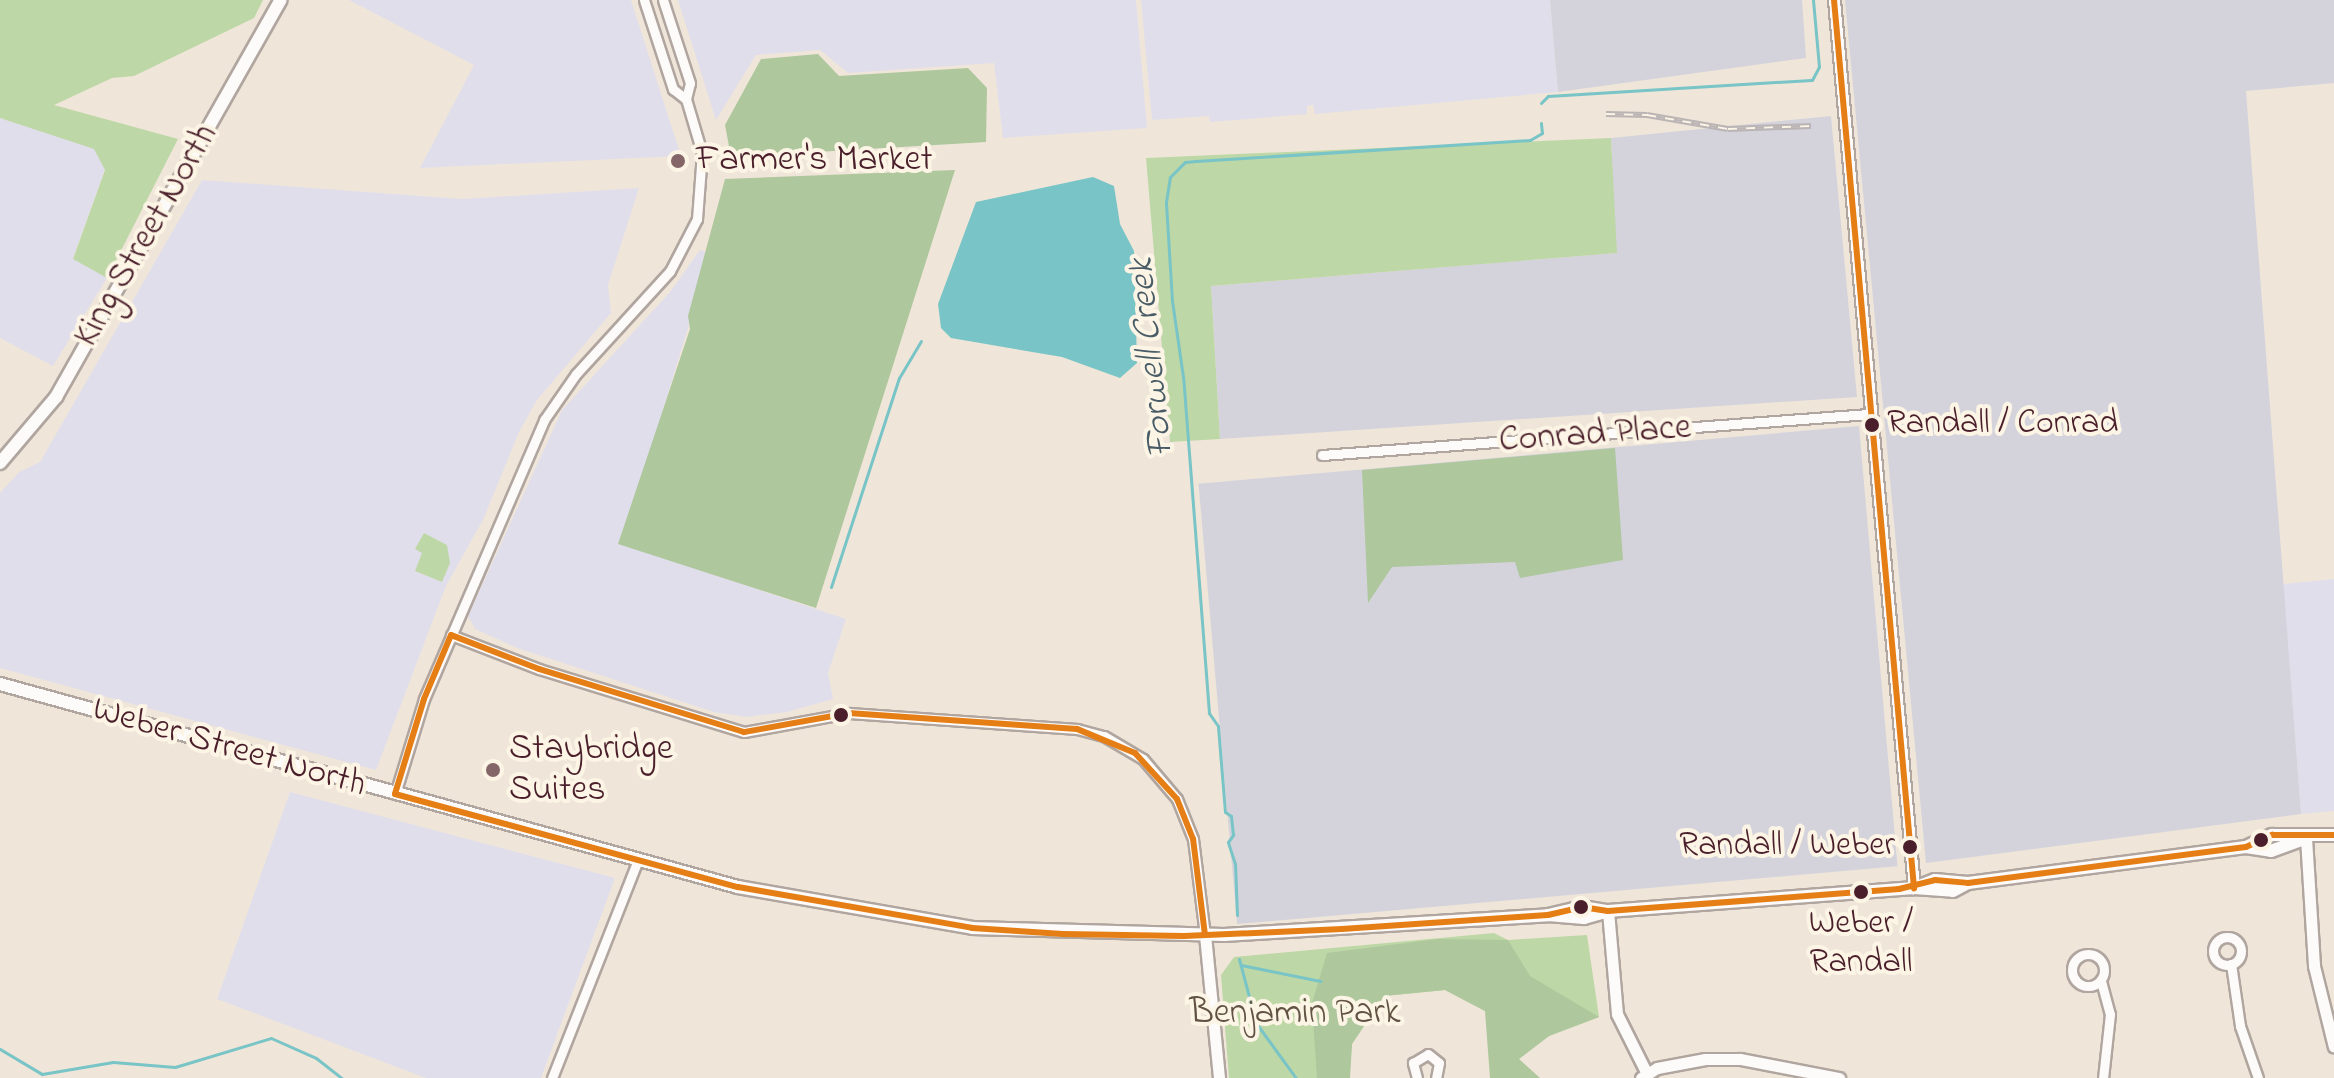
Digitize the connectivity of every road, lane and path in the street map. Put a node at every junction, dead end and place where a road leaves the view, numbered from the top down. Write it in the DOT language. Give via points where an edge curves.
graph roads {
  1 [pos="281,0"];
  2 [pos="644,0"];
  3 [pos="663,0"];
  4 [pos="1834,0"];
  5 [pos="686,99"];
  6 [pos="1868,414"];
  7 [pos="1322,455"];
  8 [pos="0,463"];
  9 [pos="451,635"];
  10 [pos="0,684"];
  11 [pos="395,794"];
  12 [pos="2334,835"];
  13 [pos="2306,838"];
  14 [pos="638,860"];
  15 [pos="1914,888"];
  16 [pos="1608,911"];
  17 [pos="1205,935"];
  18 [pos="2231,964"];
  19 [pos="2101,981"];
  20 [pos="2334,1047"];
  21 [pos="1644,1076"];
  22 [pos="1415,1077"];
  23 [pos="552,1078"];
  24 [pos="1219,1078"];
  25 [pos="1436,1078"];
  26 [pos="1839,1078"];
  27 [pos="2103,1078"];
  28 [pos="2258,1078"];
  1 -- 8 [label="main road, King Street North" via="56,397"];
  2 -- 5 [label="street" via="673,89"];
  3 -- 5 [label="street" via="690,83"];
  4 -- 6 [label="street"];
  5 -- 9 [label="street" via="704,168 691,237 670,271 576,374 544,420"];
  6 -- 7 [label="street, Conrad Place"];
  6 -- 15 [label="street"];
  9 -- 11 [label="street" via="424,699"];
  9 -- 17 [label="street" via="539,669 744,732 849,713 1077,729 1104,736 1143,759 1177,799 1193,839"];
  10 -- 11 [label="main road, Weber Street North"];
  11 -- 14 [label="main road, Weber Street North"];
  12 -- 13 [label="main road, Weber Street North"];
  13 -- 15 [label="main road, Weber Street North" via="2272,835 2246,847 1968,883 1953,891"];
  13 -- 20 [label="street" via="2314,966"];
  14 -- 17 [label="main road, Weber Street North" via="738,887 972,928"];
  14 -- 23 [label="street"];
  15 -- 16 [label="main road, Weber Street North"];
  16 -- 17 [label="main road, Weber Street North" via="1582,907 1548,915"];
  16 -- 21 [label="street" via="1617,1014"];
  17 -- 24 [label="street"];
  18 -- 28 [label="street" via="2240,1026"];
  19 -- 27 [label="street" via="2110,1014"];
  21 -- 26 [label="street" via="1716,1059"];
  22 -- 25 [label="street" via="1413,1063 1428,1054 1439,1063"];
}
